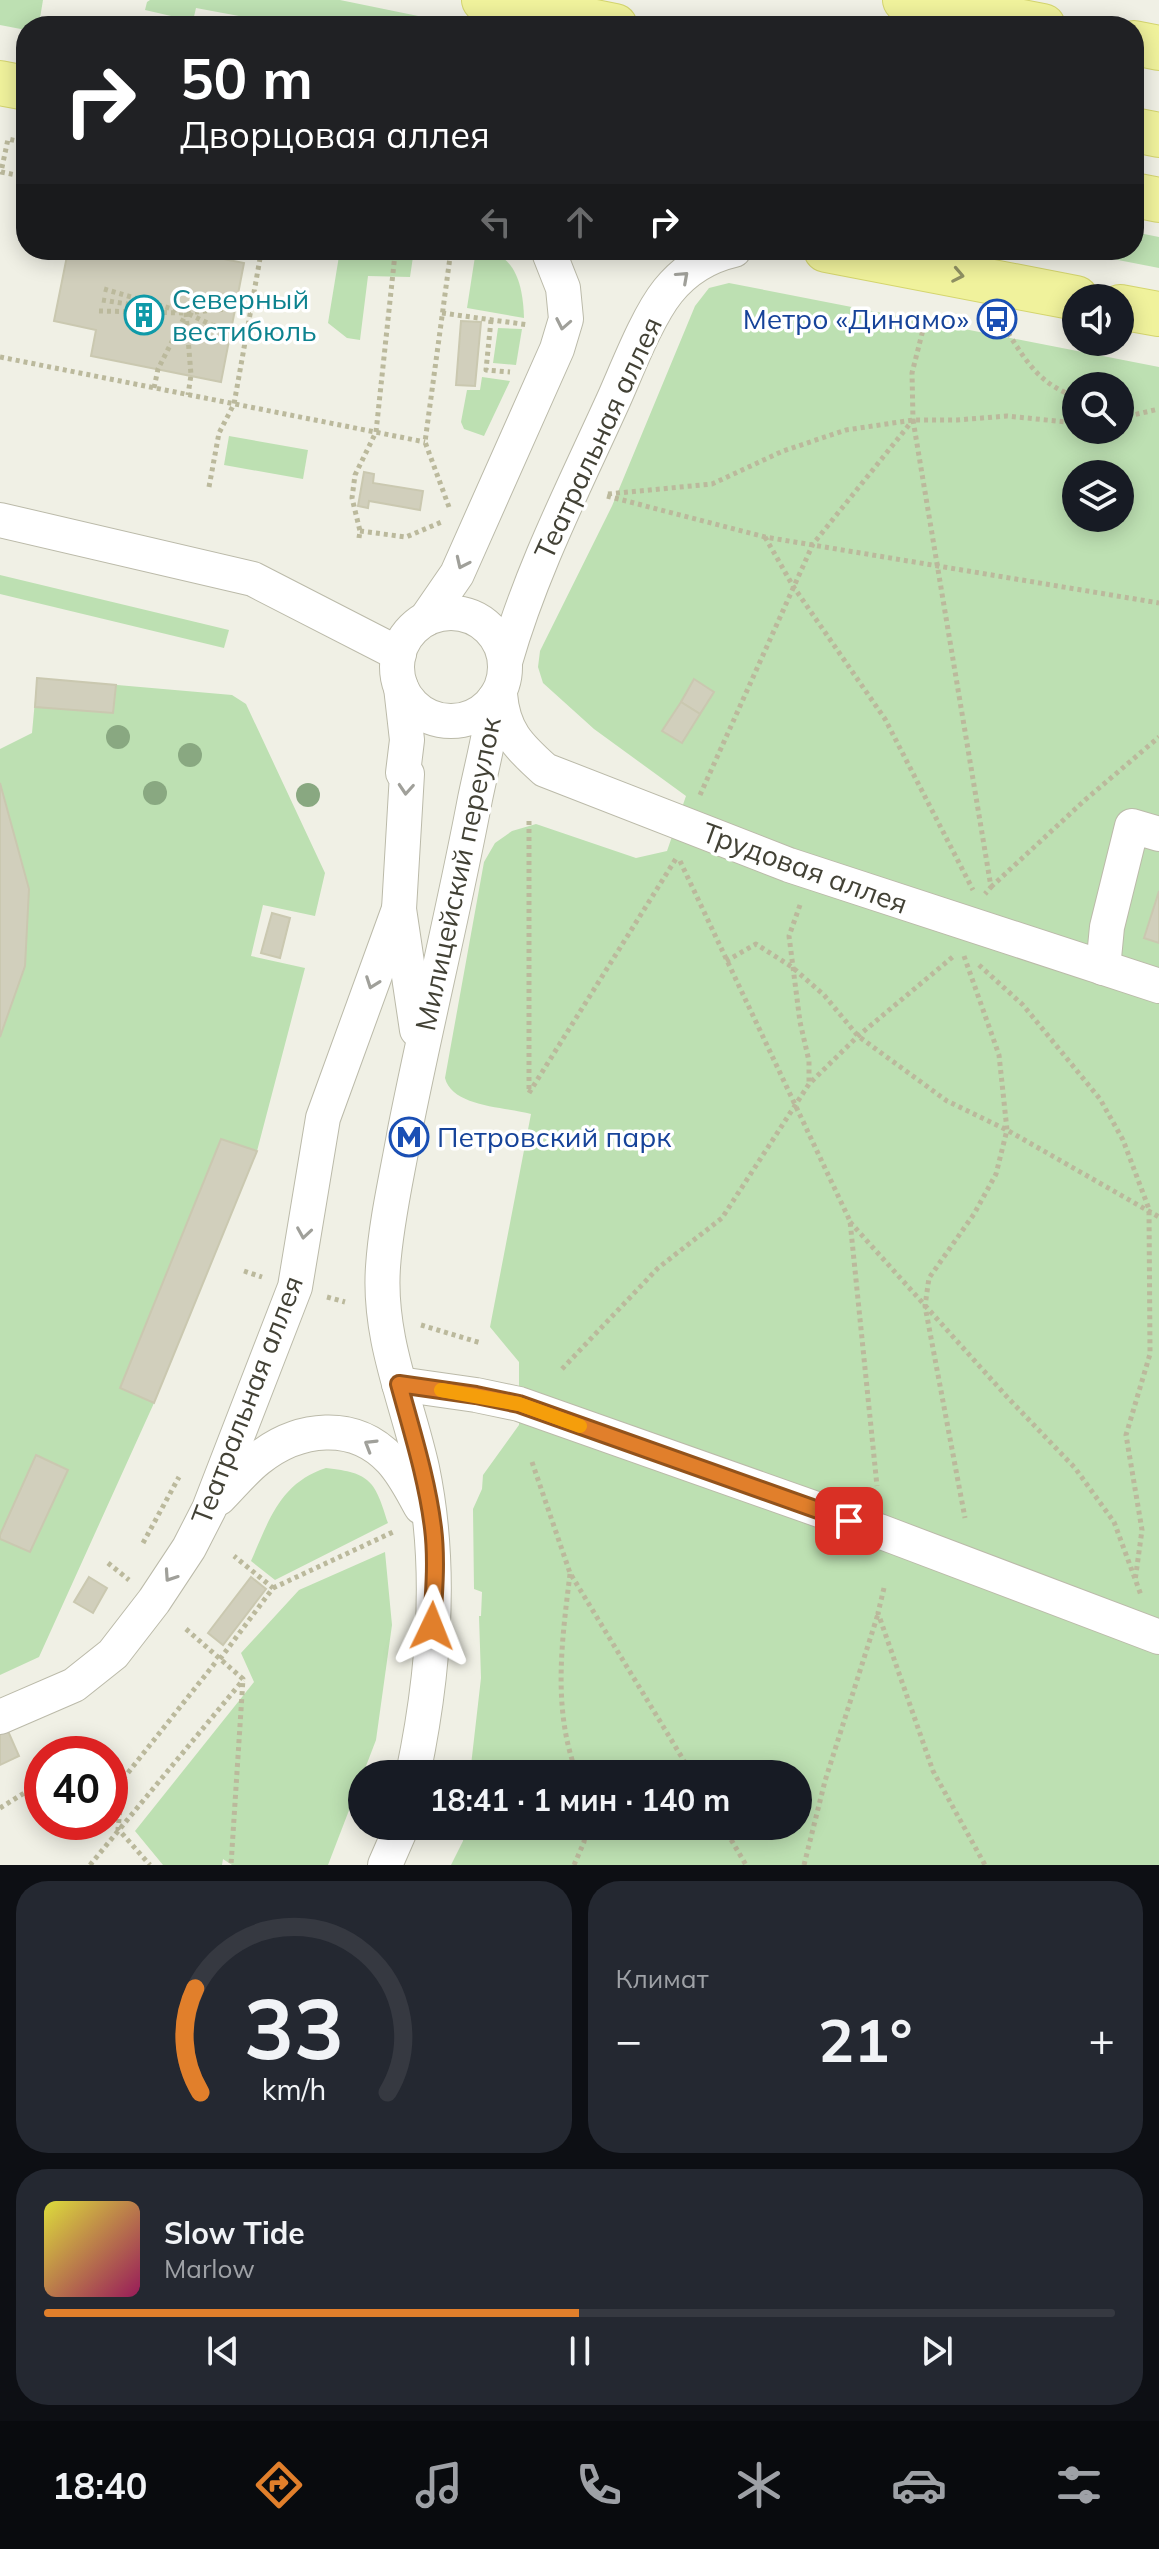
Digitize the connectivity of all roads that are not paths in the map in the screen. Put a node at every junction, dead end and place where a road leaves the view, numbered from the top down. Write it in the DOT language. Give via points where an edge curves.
graph roads {
  1 [pos="484,0"];
  2 [pos="905,0"];
  3 [pos="947,6"];
  4 [pos="565,16"];
  5 [pos="995,16"];
  6 [pos="552,260"];
  7 [pos="706,260"];
  8 [pos="878,260"];
  9 [pos="1062,295"];
  10 [pos="1134,310"];
  11 [pos="1159,314"];
  12 [pos="0,520"];
  13 [pos="426,619"];
  14 [pos="400,670"];
  15 [pos="500,684"];
  16 [pos="1159,834"];
  17 [pos="399,909"];
  18 [pos="1103,968"];
  19 [pos="1159,986"];
  20 [pos="421,1051"];
  21 [pos="399,1384"];
  22 [pos="209,1509"];
  23 [pos="433,1528"];
  24 [pos="1153,1622"];
  25 [pos="1,1717"];
  26 [pos="416,1760"];
  27 [pos="396,1840"];
  28 [pos="385,1865"];
  1 -- 4 [label="main road"];
  2 -- 3 [label="main road"];
  3 -- 5 [label="main road"];
  6 -- 13 [label="street, one-way" via="563,288 566,319 557,349 457,574"];
  15 -- 7 [label="street, Театральная аллея, one-way" via="541,558 640,342 666,293"];
  8 -- 9 [label="main road, one-way"];
  10 -- 11 [label="main road"];
  12 -- 14 [label="street" via="253,579"];
  13 -- 14 [label="street" via="409,634"];
  13 -- 15 [label="street" via="459,613 480,621 496,637"];
  14 -- 15 [label="street" via="406,697 422,713 443,721 476,716"];
  14 -- 17 [label="street, Милицейский переулок, one-way" via="407,774"];
  15 -- 18 [label="street, Трудовая аллея" via="508,730 545,770 789,865"];
  15 -- 20 [label="street, Милицейский переулок"];
  16 -- 18 [label="street" via="1132,826 1107,927"];
  17 -- 20 [label="street, Милицейский переулок"];
  17 -- 22 [label="street, Театральная аллея, one-way" via="323,1118 295,1287"];
  18 -- 19 [label="street, Трудовая аллея"];
  20 -- 21 [label="street, Милицейский переулок" via="383,1269 388,1344"];
  21 -- 23 [label="street, Милицейский переулок"];
  21 -- 24 [label="street" via="519,1404"];
  23 -- 22 [label="street, one-way" via="392,1460 353,1435 330,1431 279,1445"];
  22 -- 25 [label="street, Театральная аллея, one-way" via="154,1601 113,1654 74,1685"];
  23 -- 26 [label="street, Милицейский переулок" via="432,1626"];
  27 -- 28 [label="street"];
}
